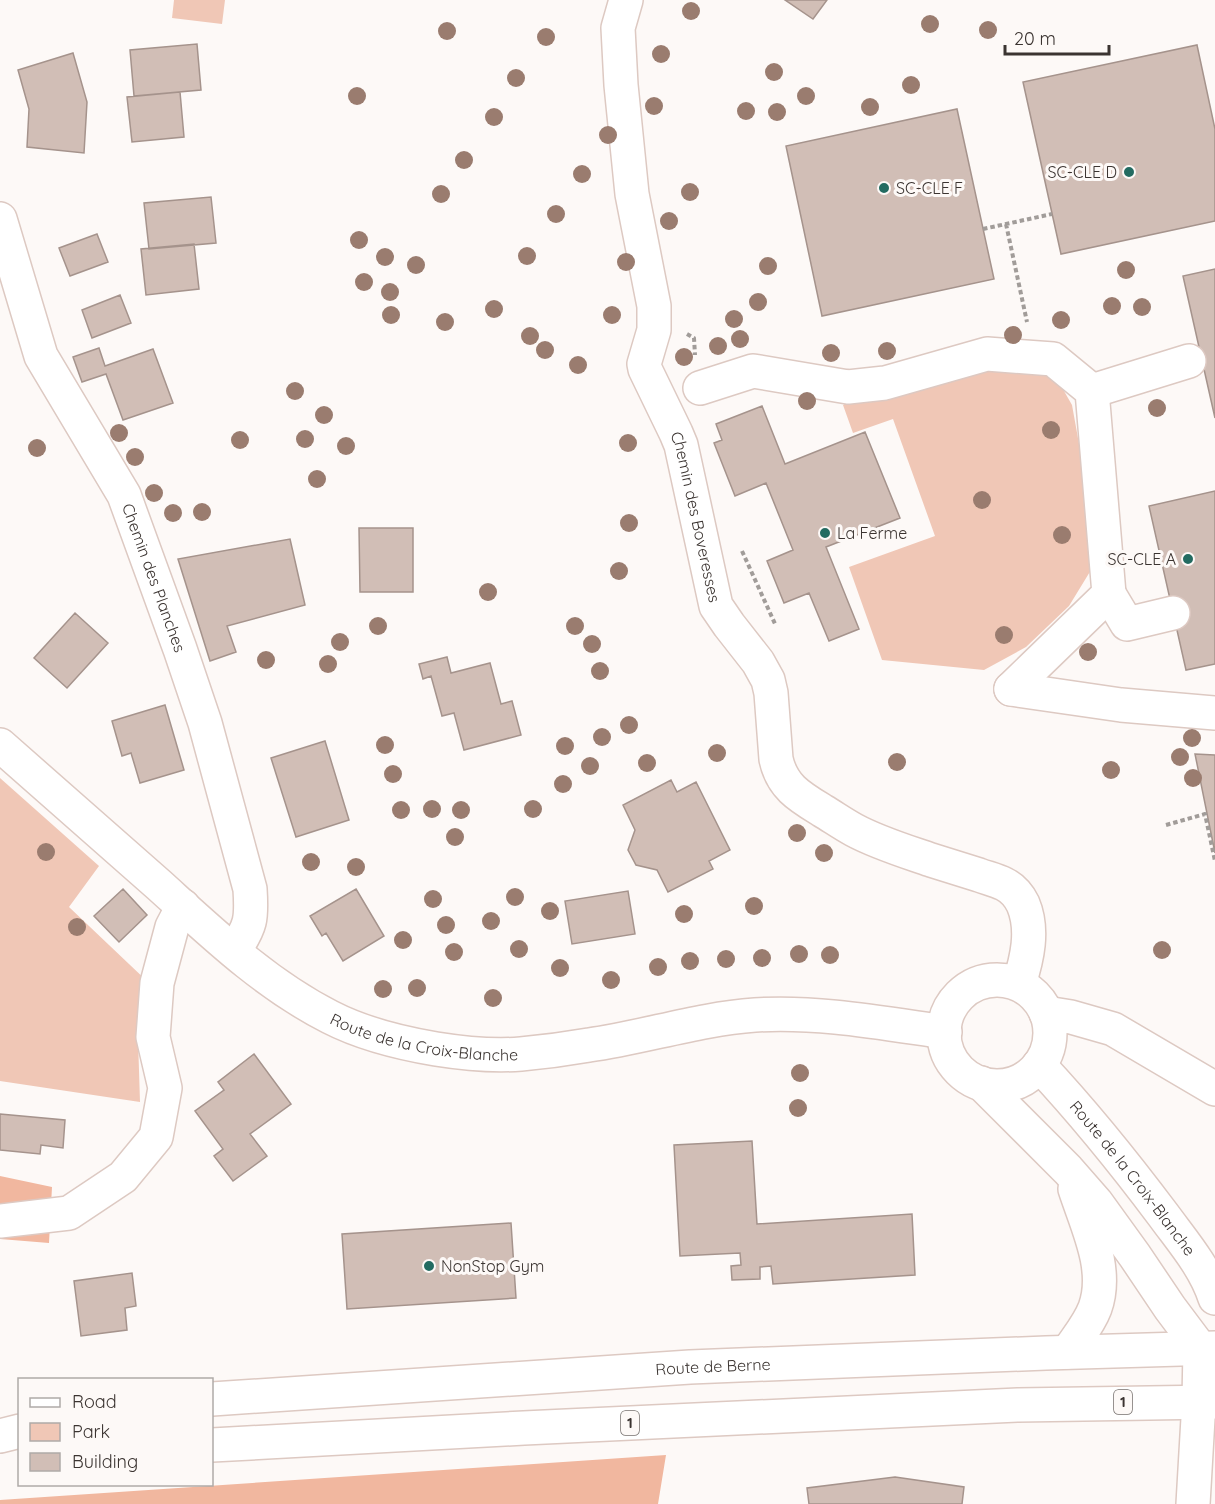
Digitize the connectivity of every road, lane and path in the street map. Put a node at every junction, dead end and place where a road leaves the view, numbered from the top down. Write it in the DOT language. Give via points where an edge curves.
graph roads {
  1 [pos="626,0"];
  2 [pos="1052,214"];
  3 [pos="0,219"];
  4 [pos="1006,224"];
  5 [pos="983,229"];
  6 [pos="1035,358"];
  7 [pos="1189,361"];
  8 [pos="700,388"];
  9 [pos="1092,391"];
  10 [pos="1109,594"];
  11 [pos="1173,613"];
  12 [pos="1215,713"];
  13 [pos="0,745"];
  14 [pos="1166,825"];
  15 [pos="1215,861"];
  16 [pos="183,906"];
  17 [pos="234,951"];
  18 [pos="1019,984"];
  19 [pos="1046,1013"];
  20 [pos="945,1032"];
  21 [pos="1039,1065"];
  22 [pos="981,1083"];
  23 [pos="1215,1089"];
  24 [pos="1068,1170"];
  25 [pos="0,1221"];
  26 [pos="1215,1298"];
  27 [pos="1215,1312"];
  28 [pos="1208,1348"];
  29 [pos="1068,1352"];
  30 [pos="1210,1395"];
  31 [pos="213,1399"];
  32 [pos="18,1432"];
  33 [pos="0,1436"];
  34 [pos="0,1446"];
  35 [pos="213,1446"];
  36 [pos="18,1447"];
  37 [pos="1193,1504"];
  1 -- 18 [label="street, Chemin des Boveresses" via="618,27 621,85 632,194 654,306 654,330 644,364 681,446 716,606 768,680 778,768 789,788 855,831 1009,887 1023,904 1027,921 1029,945"];
  2 -- 4 [label="path"];
  3 -- 17 [label="street, Chemin des Planches" via="41,356 124,495 205,723 250,889 252,911 247,932"];
  4 -- 5 [label="path"];
  4 -- 6 [label="path"];
  6 -- 8 [label="street" via="987,354 885,383 848,387 753,371"];
  6 -- 9 [label="street" via="1053,359"];
  7 -- 9 [label="street"];
  9 -- 10 [label="street"];
  10 -- 11 [label="street" via="1127,624"];
  10 -- 12 [label="street" via="1011,689 1121,705"];
  13 -- 16 [label="street, Route de la Croix-Blanche"];
  14 -- 15 [label="path" via="1205,814"];
  16 -- 17 [label="street, Route de la Croix-Blanche"];
  16 -- 25 [label="street" via="172,927 158,983 153,1037 165,1088 156,1137 123,1177 69,1214"];
  17 -- 20 [label="street, Route de la Croix-Blanche" via="269,980 332,1018 372,1034 456,1052 518,1054 559,1049 754,1015 814,1016"];
  18 -- 19 [label="street" via="1040,1001"];
  18 -- 20 [label="street" via="991,981 964,991 950,1010"];
  19 -- 21 [label="street" via="1050,1034"];
  19 -- 23 [label="street" via="1113,1029"];
  20 -- 22 [label="street" via="954,1064"];
  21 -- 22 [label="street" via="1013,1083"];
  21 -- 26 [label="street, Route de la Croix-Blanche" via="1130,1171 1190,1250"];
  22 -- 24 [label="street"];
  24 -- 28 [label="street" via="1096,1202 1170,1308"];
  24 -- 29 [label="street" via="1097,1256 1101,1284 1090,1318"];
  27 -- 28 [label="street"];
  28 -- 29 [label="street, Route de Berne"];
  28 -- 30 [label="street"];
  29 -- 31 [label="street, Route de Berne" via="679,1368"];
  30 -- 35 [label="street, 1"];
  30 -- 37 [label="street"];
  32 -- 33 [label="street"];
  34 -- 36 [label="street"];
}
